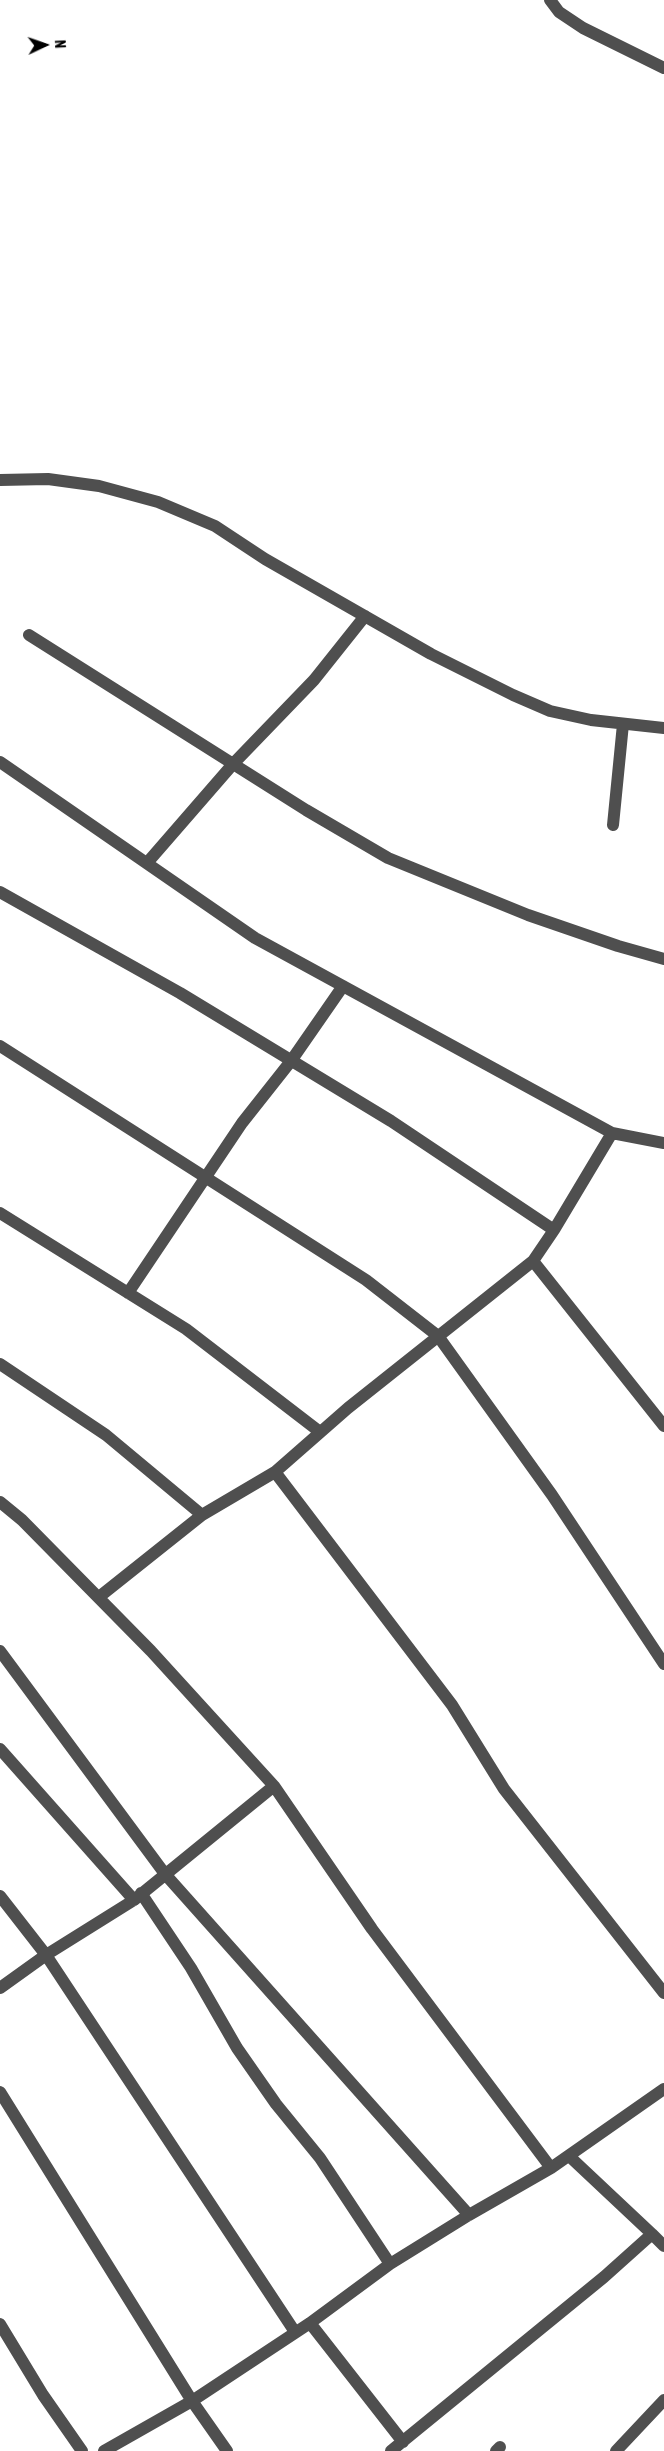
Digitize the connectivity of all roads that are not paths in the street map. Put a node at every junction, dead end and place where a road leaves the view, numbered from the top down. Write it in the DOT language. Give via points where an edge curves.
graph roads {
  1 [pos="550,0"];
  2 [pos="664,68"];
  3 [pos="0,480"];
  4 [pos="365,616"];
  5 [pos="29,635"];
  6 [pos="623,724"];
  7 [pos="664,728"];
  8 [pos="0,762"];
  9 [pos="233,764"];
  10 [pos="613,825"];
  11 [pos="147,863"];
  12 [pos="0,892"];
  13 [pos="664,959"];
  14 [pos="343,986"];
  15 [pos="0,1046"];
  16 [pos="291,1061"];
  17 [pos="612,1133"];
  18 [pos="664,1143"];
  19 [pos="205,1177"];
  20 [pos="0,1213"];
  21 [pos="554,1230"];
  22 [pos="533,1261"];
  23 [pos="128,1293"];
  24 [pos="438,1336"];
  25 [pos="0,1364"];
  26 [pos="664,1426"];
  27 [pos="320,1432"];
  28 [pos="275,1472"];
  29 [pos="0,1502"];
  30 [pos="202,1515"];
  31 [pos="99,1597"];
  32 [pos="0,1650"];
  33 [pos="664,1664"];
  34 [pos="0,1749"];
  35 [pos="274,1786"];
  36 [pos="165,1874"];
  37 [pos="0,1896"];
  38 [pos="137,1896"];
  39 [pos="46,1955"];
  40 [pos="0,1988"];
  41 [pos="664,1993"];
  42 [pos="664,2089"];
  43 [pos="0,2092"];
  44 [pos="569,2156"];
  45 [pos="551,2168"];
  46 [pos="469,2215"];
  47 [pos="652,2234"];
  48 [pos="664,2246"];
  49 [pos="390,2264"];
  50 [pos="310,2323"];
  51 [pos="0,2324"];
  52 [pos="295,2332"];
  53 [pos="664,2400"];
  54 [pos="192,2401"];
  55 [pos="403,2442"];
  56 [pos="82,2451"];
  57 [pos="104,2451"];
  58 [pos="227,2451"];
  59 [pos="391,2451"];
  60 [pos="616,2451"];
  1 -- 2 [label="street" via="558,12 583,28"];
  3 -- 4 [label="street" via="48,479 90,484 158,502 215,526 265,559"];
  4 -- 6 [label="street" via="439,658 550,711"];
  4 -- 9 [label="street" via="314,680"];
  5 -- 9 [label="street"];
  6 -- 7 [label="street"];
  6 -- 10 [label="street"];
  8 -- 11 [label="street"];
  9 -- 11 [label="street"];
  9 -- 13 [label="street" via="388,858 528,915"];
  11 -- 14 [label="street" via="255,938"];
  12 -- 16 [label="street" via="180,993"];
  14 -- 16 [label="street"];
  14 -- 17 [label="street"];
  15 -- 19 [label="street"];
  16 -- 19 [label="street"];
  16 -- 21 [label="street" via="391,1121"];
  17 -- 18 [label="street"];
  17 -- 21 [label="street"];
  19 -- 23 [label="street"];
  19 -- 24 [label="street" via="366,1280"];
  20 -- 23 [label="street"];
  21 -- 22 [label="street"];
  22 -- 24 [label="street"];
  22 -- 26 [label="street"];
  23 -- 27 [label="street" via="186,1329"];
  24 -- 27 [label="street"];
  24 -- 33 [label="street" via="552,1495"];
  25 -- 30 [label="street" via="106,1435"];
  27 -- 28 [label="street"];
  28 -- 30 [label="street"];
  28 -- 41 [label="street" via="452,1706 504,1789"];
  29 -- 31 [label="street"];
  30 -- 31 [label="street"];
  31 -- 35 [label="street"];
  32 -- 36 [label="street"];
  34 -- 38 [label="street"];
  35 -- 36 [label="street"];
  35 -- 45 [label="street" via="372,1929"];
  36 -- 38 [label="street"];
  36 -- 46 [label="street"];
  37 -- 39 [label="street"];
  38 -- 39 [label="street"];
  38 -- 49 [label="street" via="191,1968 237,2048 276,2104 320,2158"];
  39 -- 40 [label="street"];
  39 -- 52 [label="street"];
  42 -- 44 [label="street"];
  43 -- 54 [label="street"];
  44 -- 45 [label="street"];
  44 -- 47 [label="street"];
  45 -- 46 [label="street"];
  46 -- 49 [label="street"];
  47 -- 48 [label="street"];
  47 -- 55 [label="street"];
  49 -- 50 [label="street"];
  50 -- 52 [label="street"];
  50 -- 55 [label="street"];
  51 -- 56 [label="street"];
  52 -- 54 [label="street"];
  53 -- 60 [label="street"];
  54 -- 57 [label="street"];
  54 -- 58 [label="street"];
  55 -- 59 [label="street"];
}
